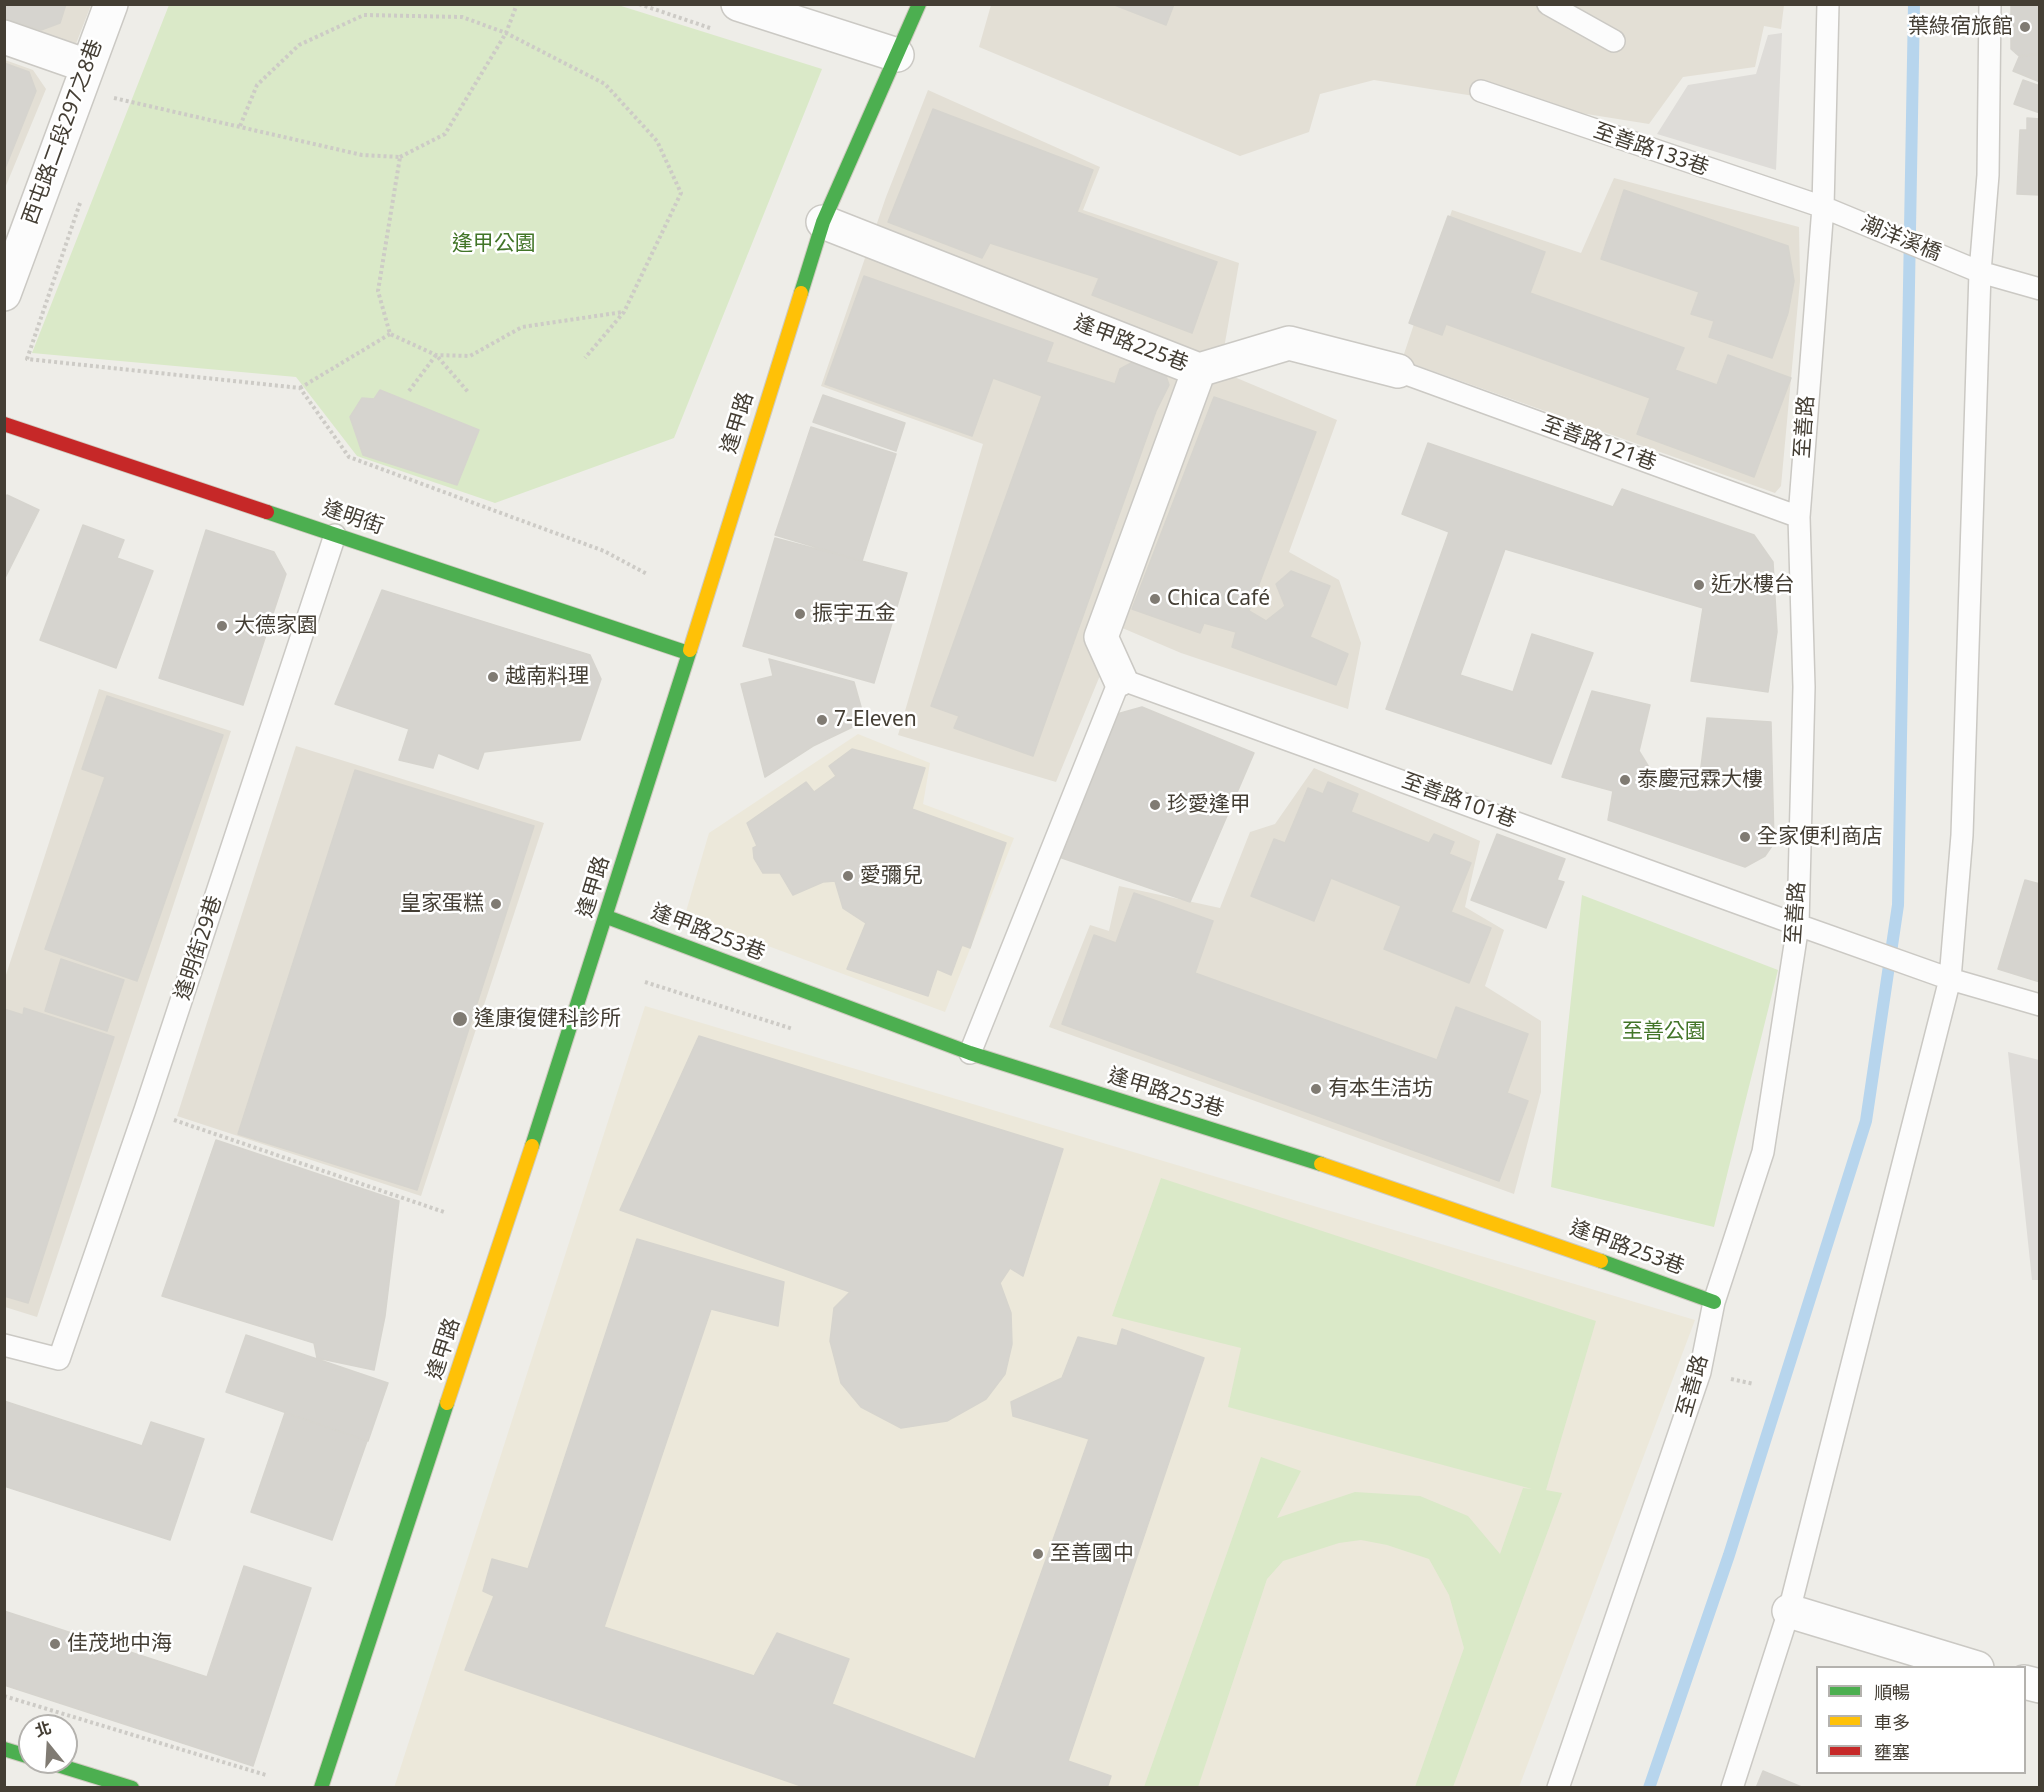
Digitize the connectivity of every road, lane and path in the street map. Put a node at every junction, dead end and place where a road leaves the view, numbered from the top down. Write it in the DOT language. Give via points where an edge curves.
graph roads {
  1 [pos="111,4"];
  2 [pos="517,4"];
  3 [pos="738,4"];
  4 [pos="919,4"];
  5 [pos="1548,4"];
  6 [pos="1828,4"];
  7 [pos="1990,4"];
  8 [pos="506,33"];
  9 [pos="4,38"];
  10 [pos="1614,41"];
  11 [pos="897,55"];
  12 [pos="83,78"];
  13 [pos="120,88"];
  14 [pos="1481,91"];
  15 [pos="116,99"];
  16 [pos="112,110"];
  17 [pos="240,126"];
  18 [pos="400,157"];
  19 [pos="81,201"];
  20 [pos="1822,207"];
  21 [pos="823,222"];
  22 [pos="1980,272"];
  23 [pos="2040,289"];
  24 [pos="4,294"];
  25 [pos="624,312"];
  26 [pos="390,334"];
  27 [pos="436,355"];
  28 [pos="585,358"];
  29 [pos="1199,370"];
  30 [pos="1398,371"];
  31 [pos="300,388"];
  32 [pos="409,391"];
  33 [pos="469,393"];
  34 [pos="4,424"];
  35 [pos="1799,517"];
  36 [pos="335,535"];
  37 [pos="646,573"];
  38 [pos="687,653"];
  39 [pos="1120,679"];
  40 [pos="607,917"];
  41 [pos="1798,925"];
  42 [pos="1950,979"];
  43 [pos="645,982"];
  44 [pos="2040,1005"];
  45 [pos="803,1033"];
  46 [pos="970,1053"];
  47 [pos="145,1110"];
  48 [pos="444,1212"];
  49 [pos="1714,1302"];
  50 [pos="4,1345"];
  51 [pos="1789,1611"];
  52 [pos="1970,1666"];
  53 [pos="4,1696"];
  54 [pos="78,1771"];
  55 [pos="266,1775"];
  56 [pos="132,1788"];
  57 [pos="321,1788"];
  58 [pos="1558,1788"];
  59 [pos="1732,1788"];
  1 -- 12 [label="street, 西屯路二段297之8巷"];
  2 -- 8 [label="path"];
  3 -- 11 [label="street"];
  4 -- 11 [label="street, 逢甲路"];
  5 -- 10 [label="lane"];
  6 -- 20 [label="lane, 至善路"];
  7 -- 22 [label="lane" via="1988,175"];
  8 -- 17 [label="path" via="462,17 364,15 299,45 257,85"];
  8 -- 18 [label="path" via="445,134"];
  8 -- 25 [label="path" via="605,84 657,141 681,193"];
  9 -- 12 [label="street"];
  11 -- 21 [label="street, 逢甲路"];
  12 -- 15 [label="path"];
  12 -- 24 [label="street, 西屯路二段297之8巷"];
  13 -- 15 [label="path"];
  14 -- 20 [label="lane, 至善路133巷"];
  15 -- 16 [label="path"];
  15 -- 17 [label="path"];
  17 -- 18 [label="path" via="362,155"];
  18 -- 26 [label="path" via="378,291"];
  19 -- 31 [label="path" via="27,359"];
  20 -- 22 [label="lane, 潮洋溪橋"];
  20 -- 35 [label="lane, 至善路"];
  21 -- 29 [label="street, 逢甲路225巷"];
  21 -- 38 [label="street, 逢甲路"];
  22 -- 23 [label="lane, 潮洋溪橋"];
  22 -- 42 [label="lane" via="1962,834"];
  25 -- 27 [label="path" via="522,327 470,356"];
  25 -- 28 [label="path"];
  26 -- 27 [label="path"];
  26 -- 31 [label="path"];
  27 -- 32 [label="path"];
  27 -- 33 [label="path"];
  29 -- 30 [label="street" via="1289,343"];
  29 -- 39 [label="street, 逢甲路225巷" via="1101,637"];
  30 -- 35 [label="lane, 至善路121巷"];
  31 -- 37 [label="path" via="349,458 604,551"];
  34 -- 36 [label="street, 逢明街"];
  35 -- 41 [label="lane, 至善路" via="1804,687"];
  36 -- 38 [label="street, 逢明街"];
  36 -- 47 [label="lane, 逢明街29巷"];
  38 -- 40 [label="street, 逢甲路"];
  39 -- 41 [label="lane, 至善路101巷"];
  39 -- 46 [label="lane"];
  40 -- 46 [label="street, 逢甲路253巷"];
  40 -- 57 [label="street, 逢甲路"];
  41 -- 42 [label="lane, 至善路101巷"];
  41 -- 49 [label="lane, 至善路" via="1762,1152"];
  42 -- 44 [label="lane, 至善路101巷"];
  42 -- 51 [label="lane"];
  43 -- 45 [label="path"];
  46 -- 49 [label="street, 逢甲路253巷" via="1382,1182"];
  47 -- 48 [label="path"];
  47 -- 50 [label="lane, 逢明街29巷" via="58,1359"];
  49 -- 58 [label="lane, 至善路" via="1700,1372"];
  51 -- 52 [label="street"];
  51 -- 59 [label="lane"];
  53 -- 55 [label="path"];
  54 -- 56 [label="street"];
}
